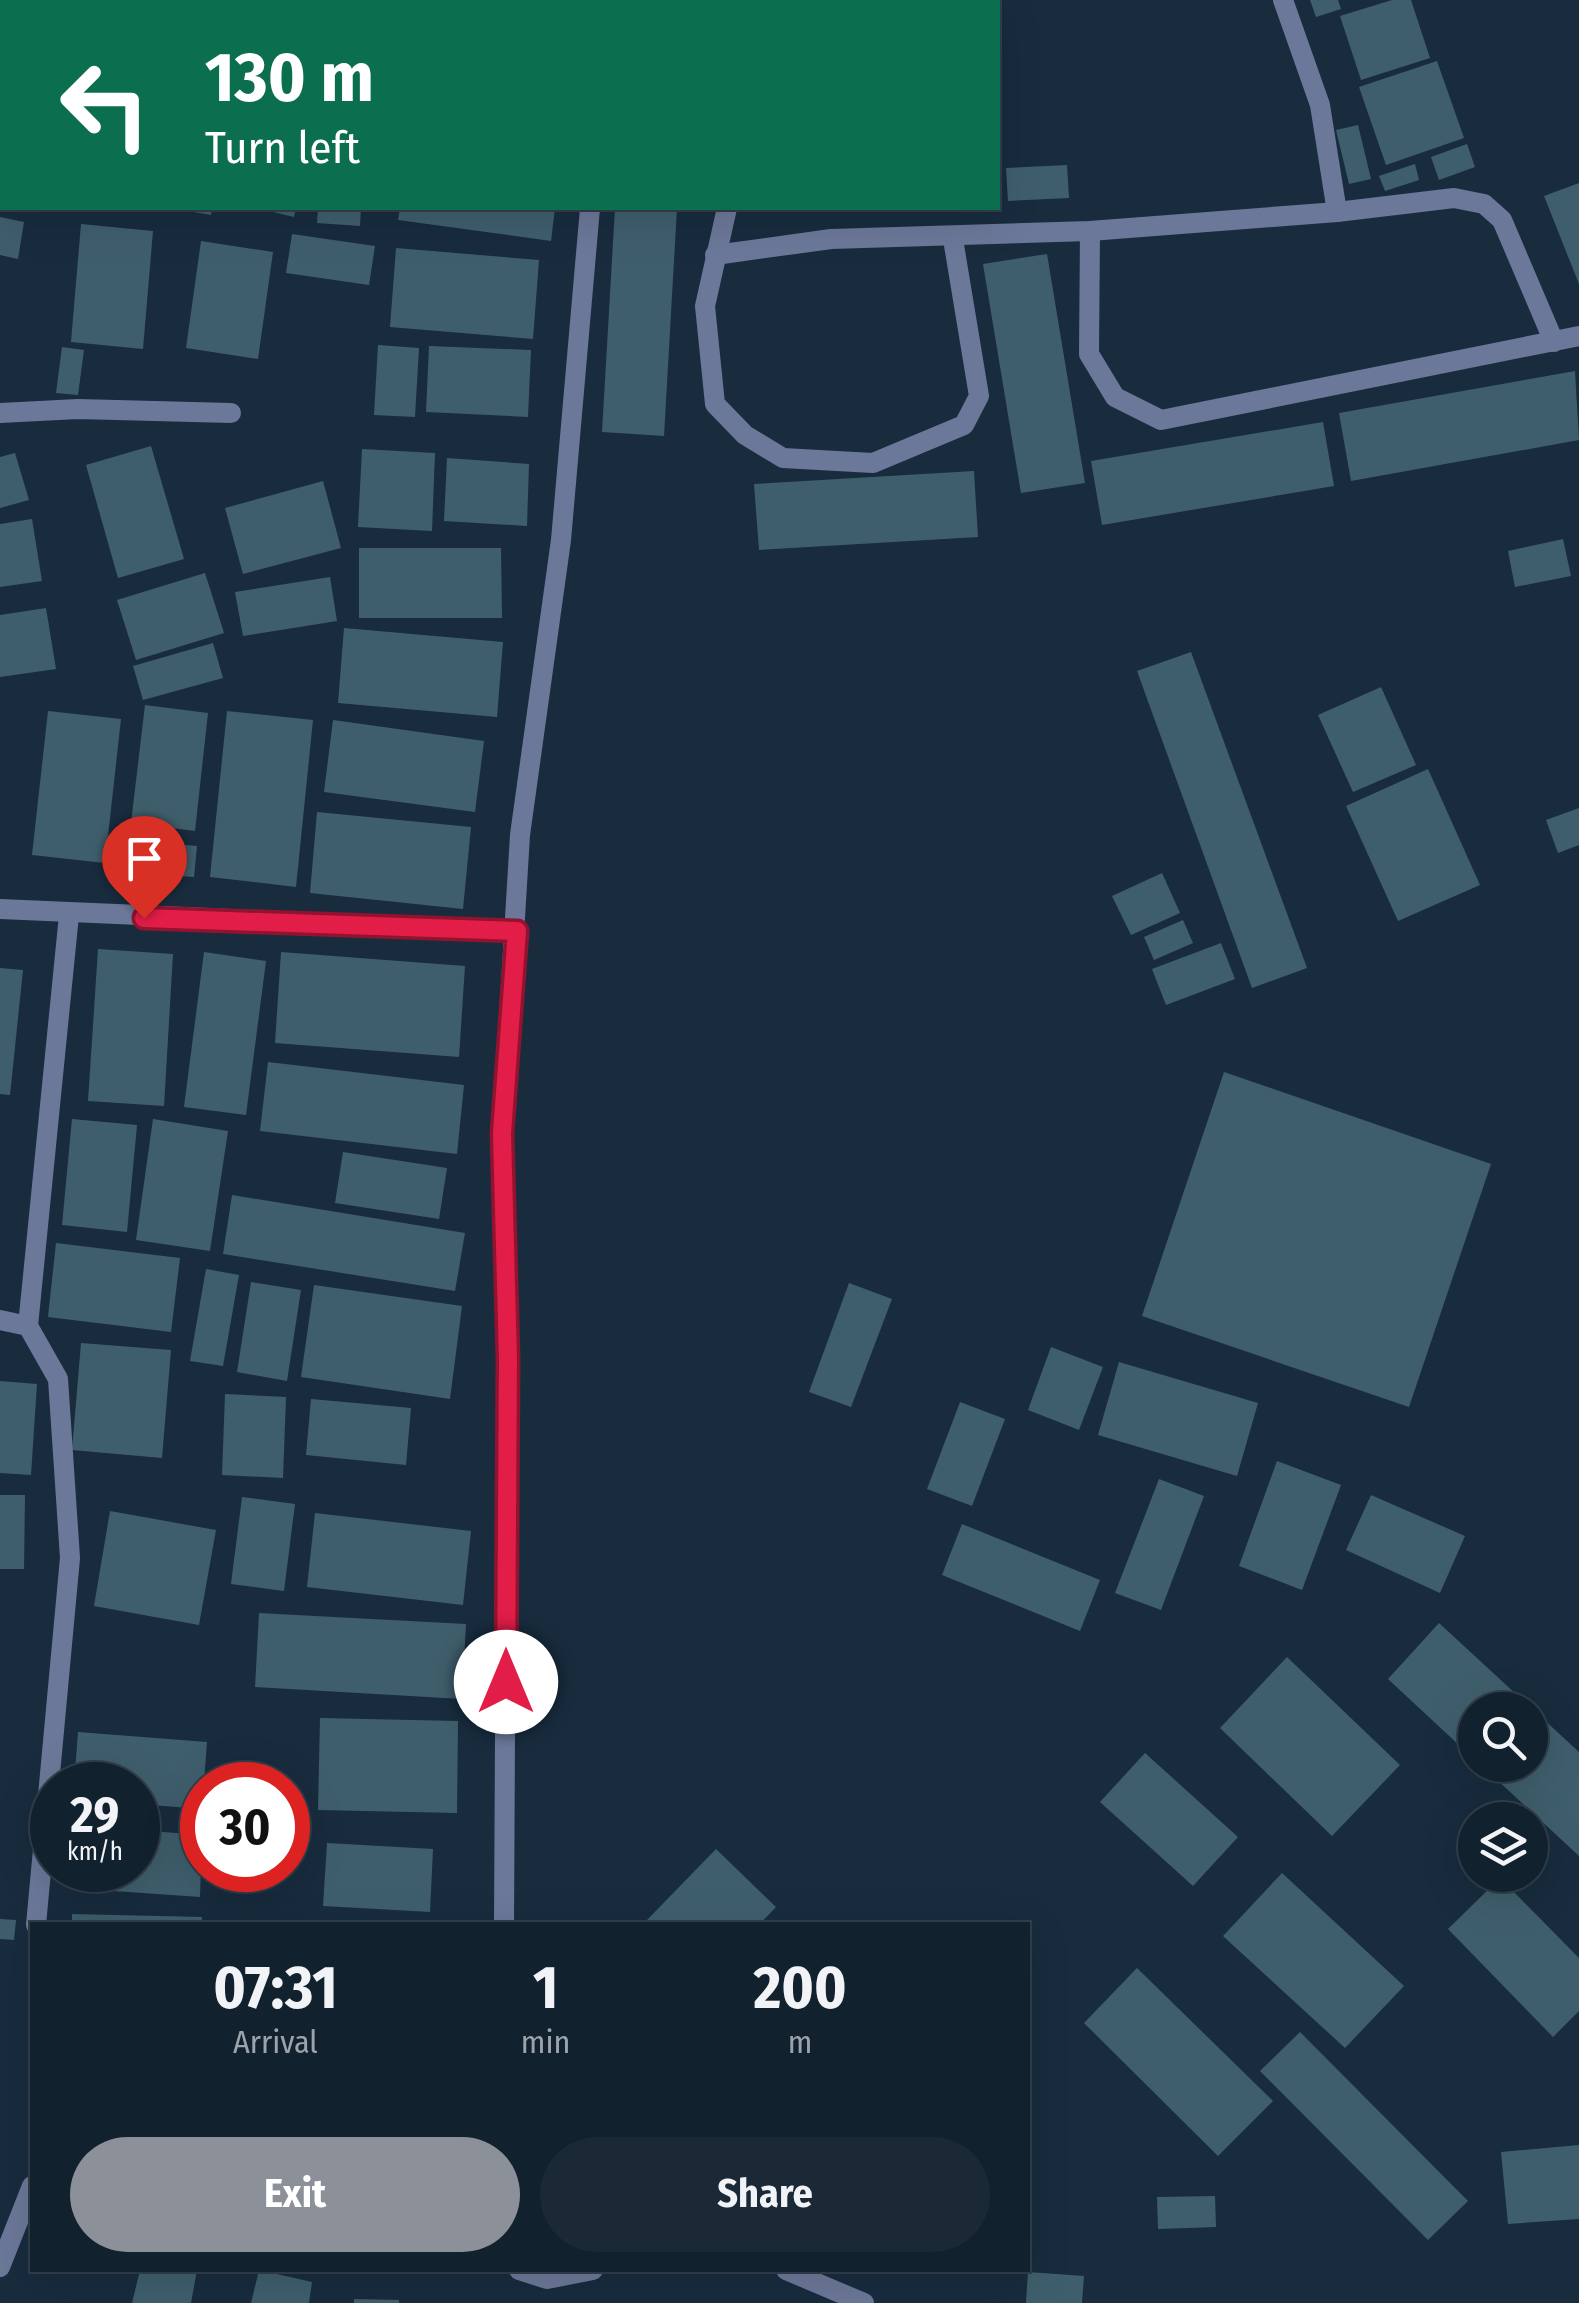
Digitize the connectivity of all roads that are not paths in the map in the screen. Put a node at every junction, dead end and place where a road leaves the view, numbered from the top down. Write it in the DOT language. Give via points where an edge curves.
graph roads {
  1 [pos="1283,0"];
  2 [pos="590,210"];
  3 [pos="726,210"];
  4 [pos="1338,212"];
  5 [pos="1090,231"];
  6 [pos="954,239"];
  7 [pos="715,255"];
  8 [pos="1579,336"];
  9 [pos="1554,342"];
  10 [pos="0,412"];
  11 [pos="230,413"];
  12 [pos="0,908"];
  13 [pos="69,915"];
  14 [pos="517,931"];
  15 [pos="0,1320"];
  16 [pos="28,1326"];
  17 [pos="36,1922"];
  18 [pos="504,1922"];
  19 [pos="30,2191"];
  20 [pos="0,2268"];
  21 [pos="525,2272"];
  22 [pos="583,2272"];
  23 [pos="791,2272"];
  24 [pos="864,2303"];
  1 -- 4 [label="street" via="1320,106"];
  2 -- 14 [label="street" via="560,540 520,835"];
  3 -- 7 [label="street"];
  4 -- 5 [label="street"];
  4 -- 9 [label="street" via="1454,198 1484,204 1502,220"];
  5 -- 6 [label="street"];
  5 -- 9 [label="street" via="1089,354 1116,397 1161,420"];
  6 -- 7 [label="street" via="831,239"];
  6 -- 7 [label="street" via="979,396 964,425 873,463 782,458 745,435 716,404 704,306"];
  8 -- 9 [label="street"];
  10 -- 11 [label="street"];
  12 -- 13 [label="street"];
  13 -- 14 [label="street"];
  13 -- 16 [label="street"];
  14 -- 18 [label="street" via="502,1133 508,1359"];
  15 -- 16 [label="street"];
  16 -- 17 [label="street" via="58,1379 70,1558"];
  19 -- 20 [label="street"];
  21 -- 22 [label="street" via="547,2279"];
  23 -- 24 [label="street"];
}
